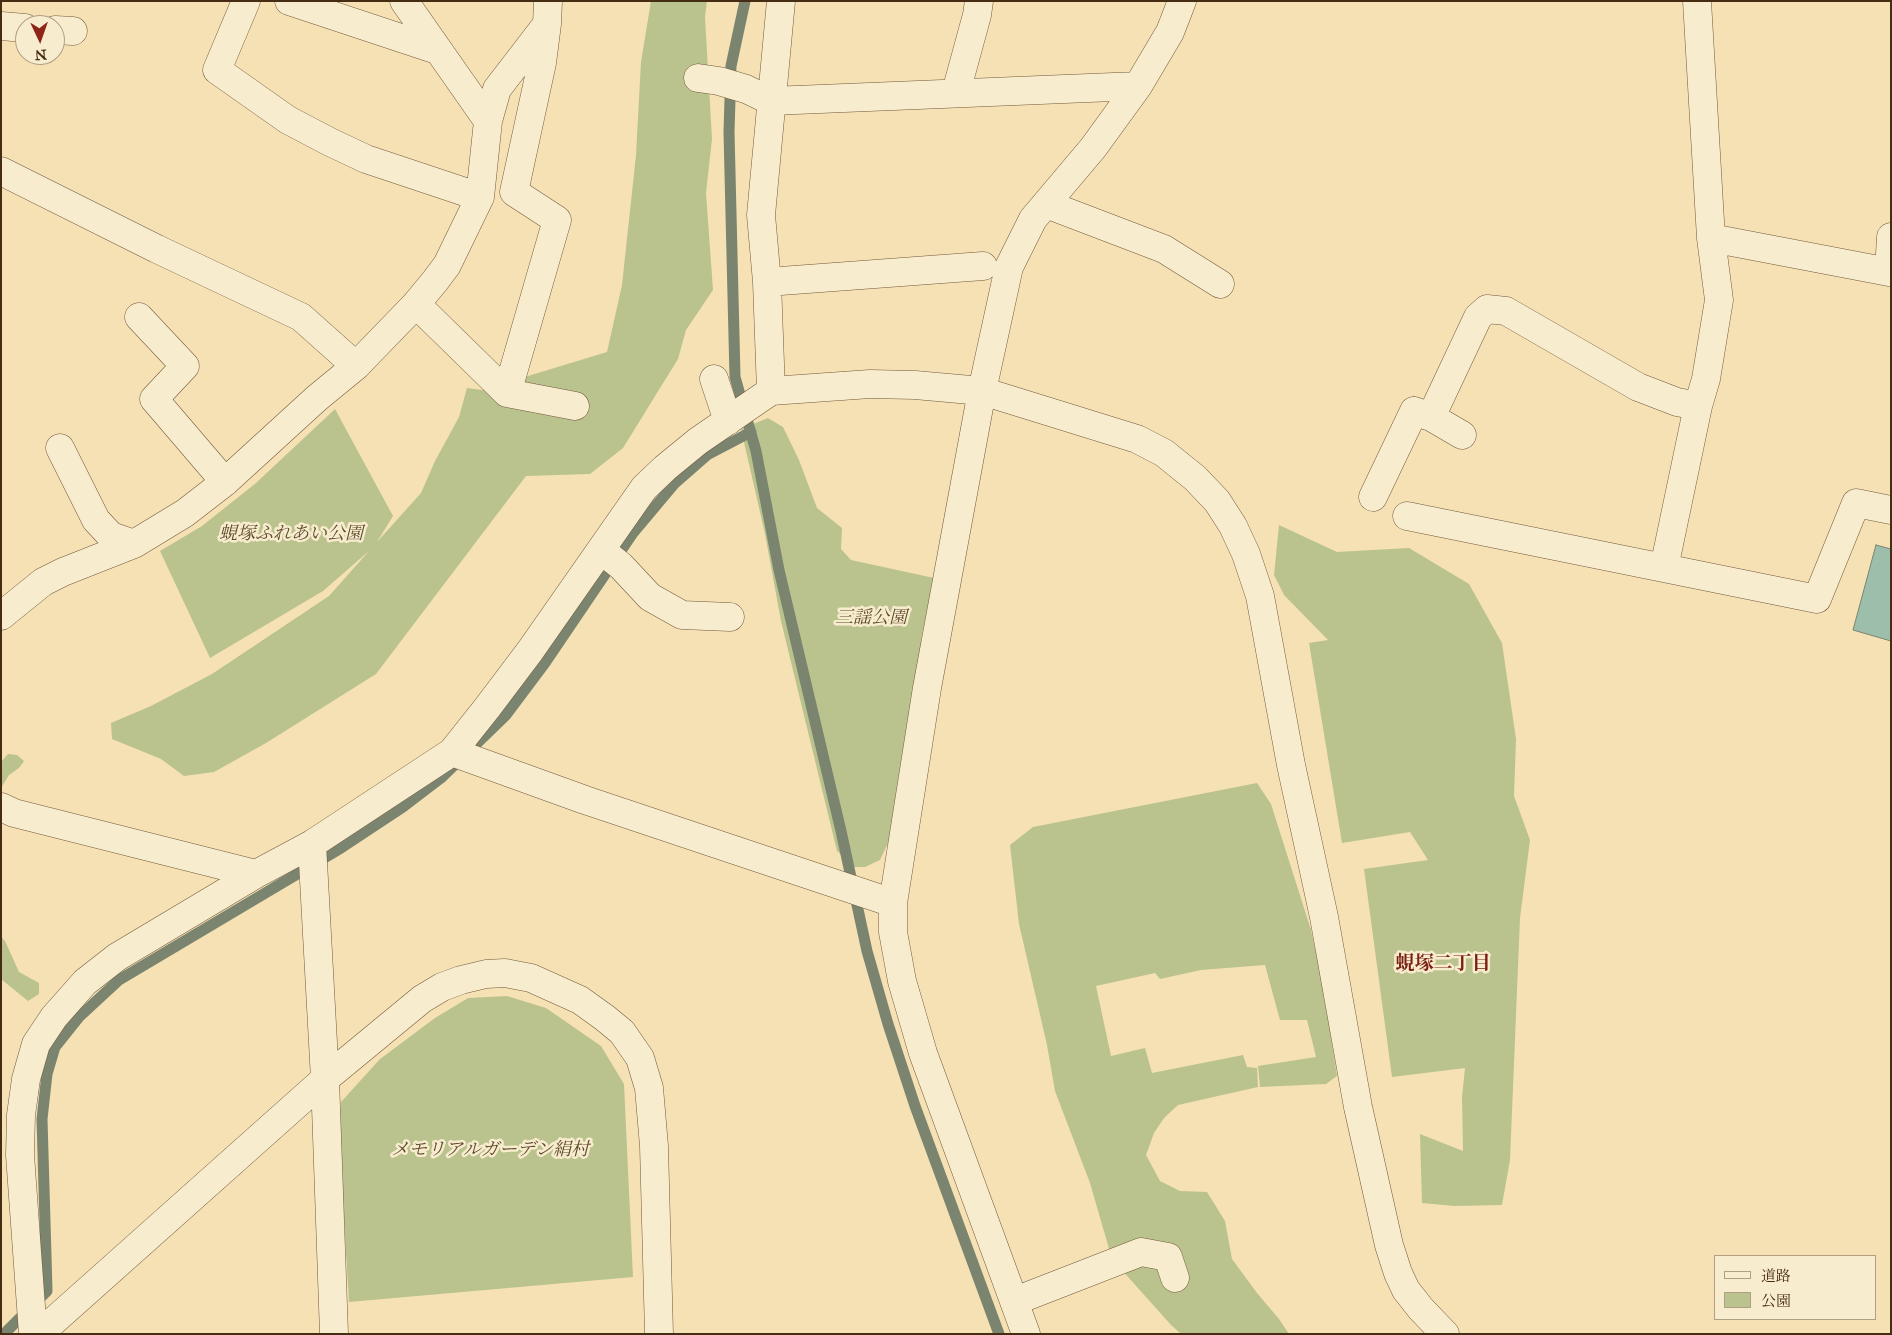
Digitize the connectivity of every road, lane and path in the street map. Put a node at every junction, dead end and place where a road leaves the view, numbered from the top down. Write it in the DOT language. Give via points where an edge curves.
graph roads {
  1 [pos="246,1"];
  2 [pos="289,1"];
  3 [pos="404,1"];
  4 [pos="781,1"];
  5 [pos="978,1"];
  6 [pos="1182,1"];
  7 [pos="1698,1"];
  8 [pos="547,13"];
  9 [pos="1,26"];
  10 [pos="15,27"];
  11 [pos="436,50"];
  12 [pos="708,80"];
  13 [pos="1138,86"];
  14 [pos="956,92"];
  15 [pos="771,101"];
  16 [pos="488,121"];
  17 [pos="1,171"];
  18 [pos="480,197"];
  19 [pos="1046,204"];
  20 [pos="1891,237"];
  21 [pos="1711,238"];
  22 [pos="983,266"];
  23 [pos="1890,273"];
  24 [pos="767,282"];
  25 [pos="1220,284"];
  26 [pos="416,304"];
  27 [pos="139,317"];
  28 [pos="356,366"];
  29 [pos="714,379"];
  30 [pos="982,391"];
  31 [pos="507,393"];
  32 [pos="574,406"];
  33 [pos="1698,406"];
  34 [pos="747,408"];
  35 [pos="1414,411"];
  36 [pos="1462,435"];
  37 [pos="60,448"];
  38 [pos="225,482"];
  39 [pos="1373,497"];
  40 [pos="1891,510"];
  41 [pos="1407,516"];
  42 [pos="134,544"];
  43 [pos="613,560"];
  44 [pos="1664,568"];
  45 [pos="1,616"];
  46 [pos="730,617"];
  47 [pos="465,757"];
  48 [pos="8,810"];
  49 [pos="313,859"];
  50 [pos="256,874"];
  51 [pos="869,895"];
  52 [pos="325,1079"];
  53 [pos="10,1161"];
  54 [pos="1175,1278"];
  55 [pos="1016,1301"];
  56 [pos="35,1331"];
  57 [pos="334,1334"];
  58 [pos="659,1334"];
  59 [pos="1026,1334"];
  60 [pos="1445,1334"];
  1 -- 18 [label="street" via="217,70 288,120 339,146 366,159"];
  2 -- 11 [label="street"];
  3 -- 11 [label="street"];
  4 -- 15 [label="street"];
  5 -- 14 [label="street"];
  6 -- 13 [label="street" via="1170,32"];
  7 -- 21 [label="street"];
  8 -- 16 [label="street" via="497,89"];
  8 -- 31 [label="street" via="542,63 514,192 557,220"];
  9 -- 10 [label="street"];
  11 -- 16 [label="street"];
  12 -- 15 [label="street" via="746,89"];
  13 -- 14 [label="street"];
  13 -- 19 [label="street" via="1093,148"];
  14 -- 15 [label="street"];
  15 -- 24 [label="street" via="761,215"];
  16 -- 18 [label="street"];
  17 -- 28 [label="street" via="301,317"];
  18 -- 26 [label="street" via="447,265"];
  19 -- 25 [label="street" via="1164,249"];
  19 -- 30 [label="street" via="1033,219 1009,267"];
  20 -- 23 [label="street"];
  21 -- 23 [label="street"];
  21 -- 33 [label="street" via="1719,300 1706,379"];
  22 -- 24 [label="street"];
  24 -- 34 [label="street"];
  26 -- 28 [label="street"];
  26 -- 31 [label="street"];
  27 -- 38 [label="street" via="185,366 154,399"];
  28 -- 38 [label="street"];
  29 -- 34 [label="street"];
  30 -- 34 [label="street" via="870,384"];
  30 -- 51 [label="street" via="927,688"];
  30 -- 60 [label="street" via="1138,439 1164,453 1195,478 1217,501 1233,526 1260,596 1358,1107 1389,1245 1406,1290"];
  31 -- 32 [label="street"];
  33 -- 35 [label="street" via="1676,402 1638,387 1506,311 1487,309 1478,317"];
  33 -- 44 [label="street"];
  34 -- 43 [label="street" via="692,446 644,488"];
  35 -- 36 [label="street"];
  35 -- 39 [label="street"];
  37 -- 42 [label="street" via="96,520 111,536"];
  38 -- 42 [label="street" via="185,514"];
  40 -- 44 [label="street" via="1856,503 1817,599"];
  41 -- 44 [label="street"];
  42 -- 45 [label="street" via="43,582"];
  43 -- 46 [label="street" via="650,597 682,615"];
  43 -- 47 [label="street" via="514,672"];
  47 -- 49 [label="street"];
  47 -- 51 [label="street"];
  48 -- 50 [label="street"];
  49 -- 50 [label="street"];
  49 -- 52 [label="street"];
  50 -- 53 [label="street" via="117,957 85,982 54,1017 36,1044"];
  51 -- 55 [label="street" via="893,932 902,981 923,1053"];
  52 -- 56 [label="street"];
  52 -- 57 [label="street"];
  52 -- 58 [label="street" via="422,999 442,987 486,974 505,973 531,978 580,1000 605,1018 622,1032 640,1058 649,1088 654,1146"];
  53 -- 56 [label="street"];
  54 -- 55 [label="street" via="1168,1257 1141,1252"];
  55 -- 59 [label="street"];
}
